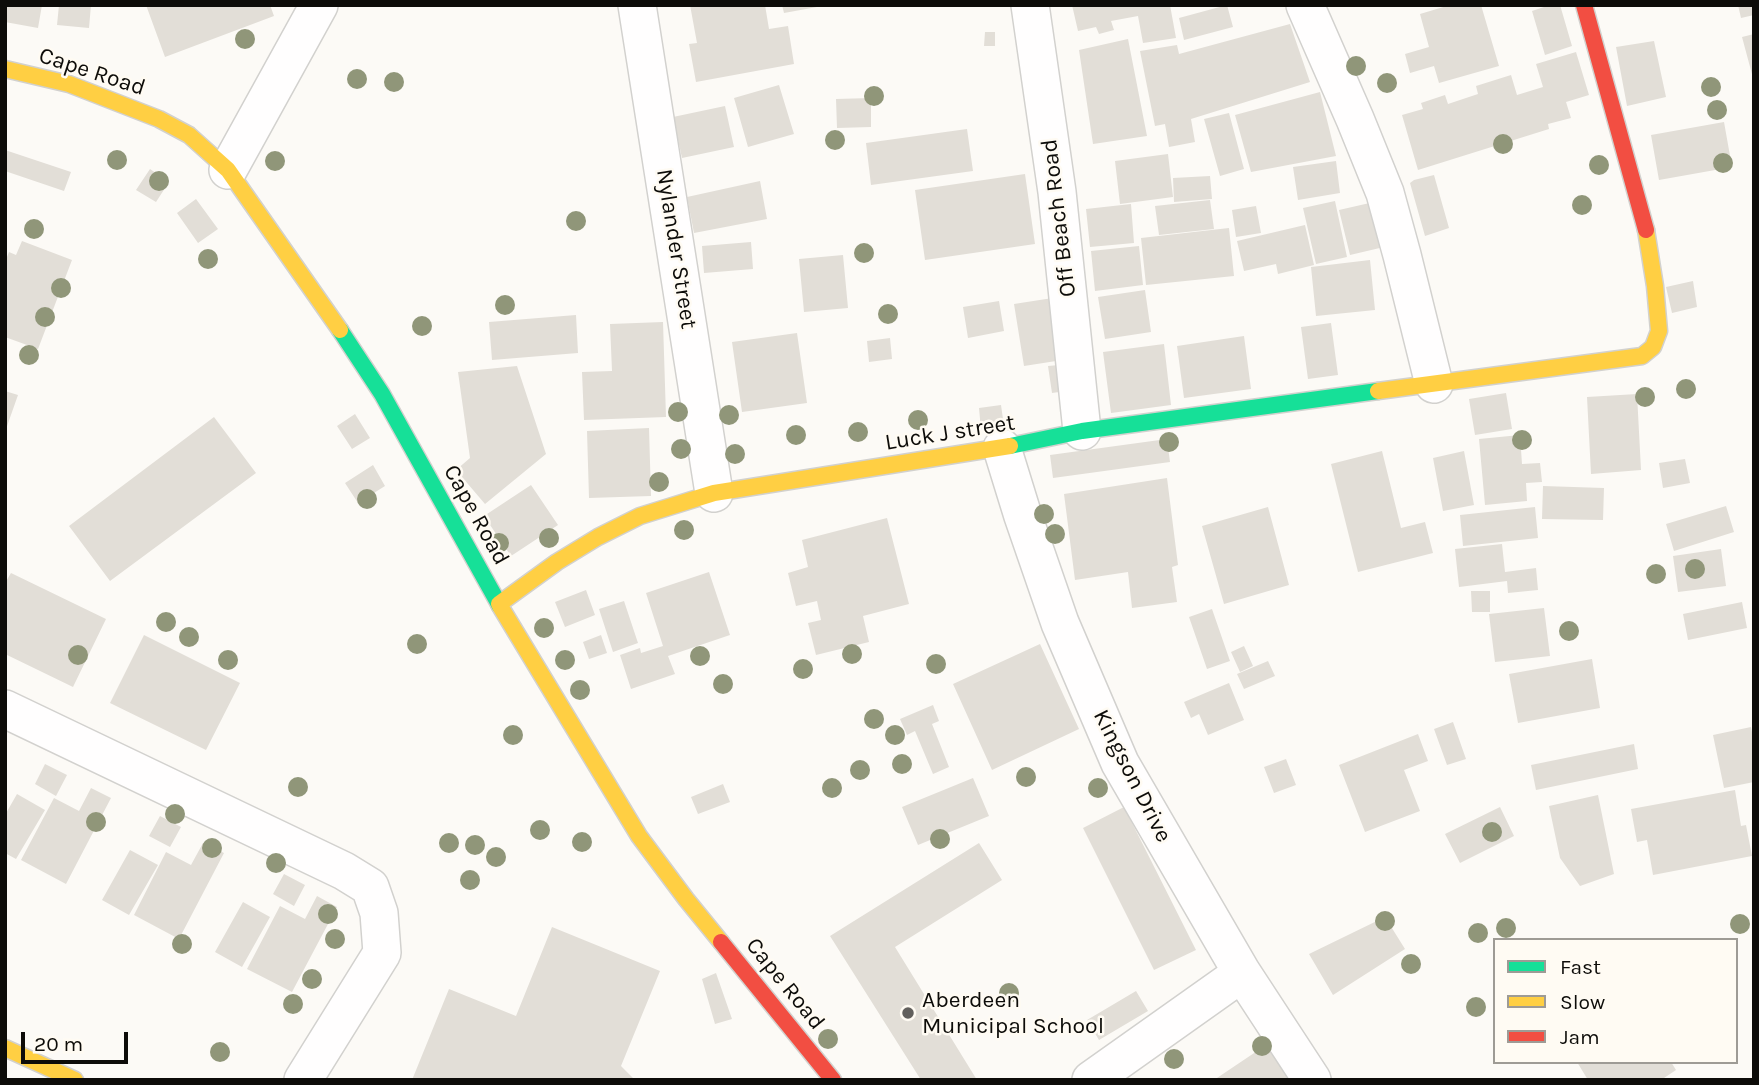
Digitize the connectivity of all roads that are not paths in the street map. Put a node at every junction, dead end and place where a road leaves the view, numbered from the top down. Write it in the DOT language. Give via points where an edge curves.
graph roads {
  1 [pos="319,5"];
  2 [pos="637,5"];
  3 [pos="1030,5"];
  4 [pos="1305,5"];
  5 [pos="1584,5"];
  6 [pos="5,69"];
  7 [pos="228,170"];
  8 [pos="1434,384"];
  9 [pos="1083,431"];
  10 [pos="1002,448"];
  11 [pos="714,493"];
  12 [pos="499,604"];
  13 [pos="5,709"];
  14 [pos="1242,973"];
  15 [pos="5,1048"];
  16 [pos="75,1080"];
  17 [pos="303,1080"];
  18 [pos="834,1080"];
  19 [pos="1091,1080"];
  20 [pos="1311,1080"];
  1 -- 7 [label="street"];
  2 -- 11 [label="street, Nylander Street"];
  3 -- 9 [label="street, Off Beach Road" via="1057,192"];
  4 -- 8 [label="street" via="1385,193"];
  5 -- 8 [label="street, Luck J street" via="1645,224 1659,331 1642,356"];
  6 -- 7 [label="street, Cape Road" via="69,84 159,119 189,135"];
  7 -- 12 [label="street, Cape Road" via="382,394"];
  8 -- 9 [label="street, Luck J street"];
  9 -- 10 [label="street, Luck J street"];
  10 -- 11 [label="street, Luck J street"];
  10 -- 14 [label="street, Kingson Drive" via="1060,623 1121,763"];
  11 -- 12 [label="street, Luck J street" via="640,516 598,537"];
  12 -- 18 [label="street, Cape Road" via="639,835"];
  13 -- 17 [label="street" via="370,887 379,913 382,953"];
  14 -- 19 [label="street"];
  14 -- 20 [label="street, Kingson Drive"];
  15 -- 16 [label="street"];
}
